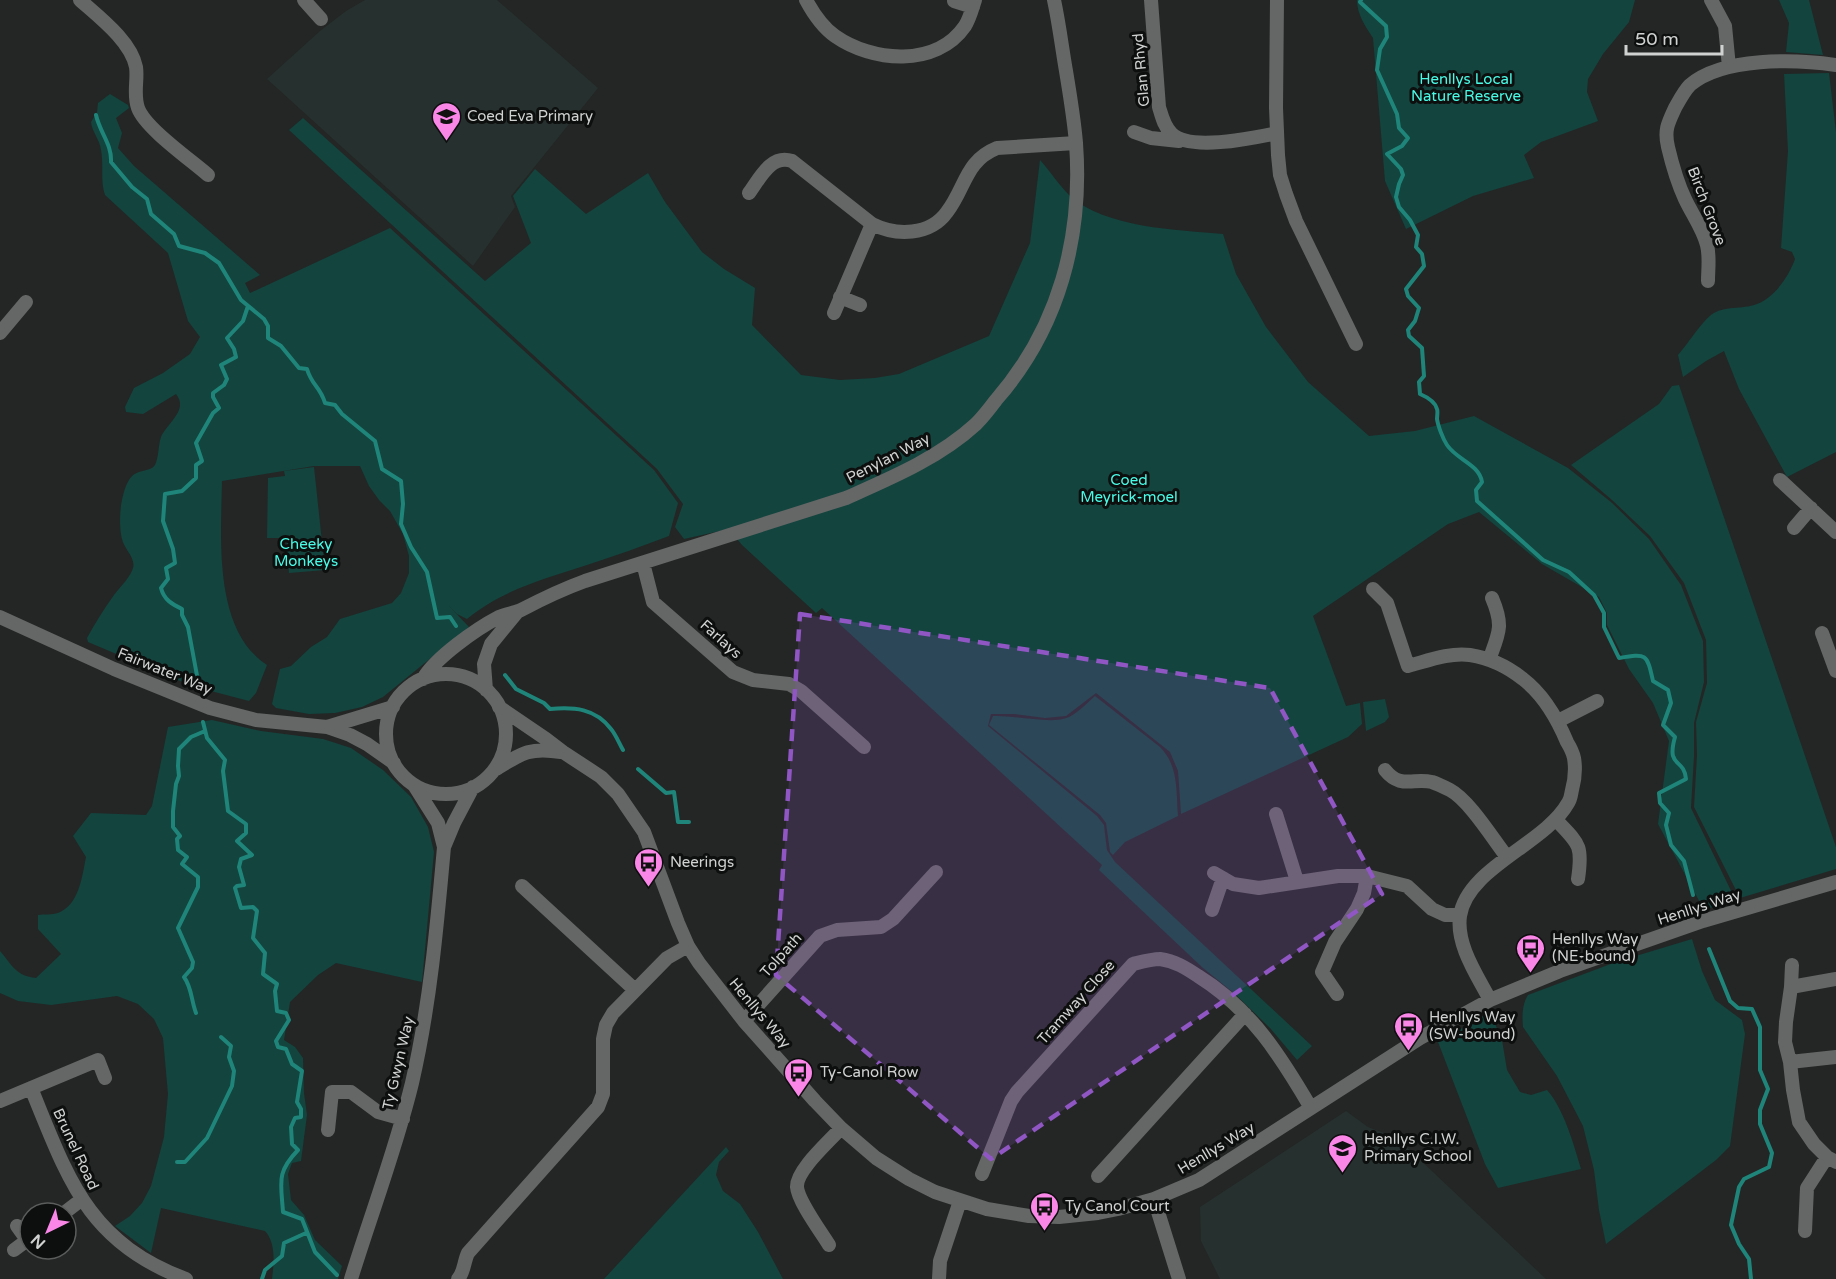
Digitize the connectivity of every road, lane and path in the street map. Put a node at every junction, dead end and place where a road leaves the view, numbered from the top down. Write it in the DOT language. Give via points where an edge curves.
graph roads {
  1 [pos="80,0"];
  2 [pos="304,0"];
  3 [pos="806,0"];
  4 [pos="1054,0"];
  5 [pos="1151,0"];
  6 [pos="1278,0"];
  7 [pos="1711,0"];
  8 [pos="954,1"];
  9 [pos="974,3"];
  10 [pos="321,18"];
  11 [pos="1836,65"];
  12 [pos="1730,67"];
  13 [pos="1134,132"];
  14 [pos="1277,134"];
  15 [pos="1184,141"];
  16 [pos="1076,143"];
  17 [pos="208,174"];
  18 [pos="759,180"];
  19 [pos="771,189"];
  20 [pos="749,193"];
  21 [pos="872,224"];
  22 [pos="1708,281"];
  23 [pos="840,297"];
  24 [pos="26,302"];
  25 [pos="860,305"];
  26 [pos="834,313"];
  27 [pos="0,333"];
  28 [pos="1356,344"];
  29 [pos="1780,480"];
  30 [pos="1811,508"];
  31 [pos="1794,528"];
  32 [pos="1836,532"];
  33 [pos="643,563"];
  34 [pos="1373,589"];
  35 [pos="1492,598"];
  36 [pos="518,611"];
  37 [pos="0,617"];
  38 [pos="1822,633"];
  39 [pos="1832,651"];
  40 [pos="1489,660"];
  41 [pos="1836,671"];
  42 [pos="423,679"];
  43 [pos="486,690"];
  44 [pos="1598,701"];
  45 [pos="499,706"];
  46 [pos="393,707"];
  47 [pos="1558,721"];
  48 [pos="327,727"];
  49 [pos="864,747"];
  50 [pos="563,752"];
  51 [pos="394,763"];
  52 [pos="1385,770"];
  53 [pos="493,771"];
  54 [pos="413,783"];
  55 [pos="473,787"];
  56 [pos="1276,814"];
  57 [pos="1556,820"];
  58 [pos="444,847"];
  59 [pos="1507,857"];
  60 [pos="936,872"];
  61 [pos="1367,876"];
  62 [pos="1578,879"];
  63 [pos="1297,881"];
  64 [pos="1836,882"];
  65 [pos="522,886"];
  66 [pos="1212,910"];
  67 [pos="1460,915"];
  68 [pos="688,946"];
  69 [pos="1792,965"];
  70 [pos="1836,979"];
  71 [pos="1791,987"];
  72 [pos="635,990"];
  73 [pos="1337,994"];
  74 [pos="1490,1000"];
  75 [pos="1245,1014"];
  76 [pos="744,1021"];
  77 [pos="1836,1057"];
  78 [pos="1790,1062"];
  79 [pos="105,1078"];
  80 [pos="31,1088"];
  81 [pos="0,1101"];
  82 [pos="1311,1108"];
  83 [pos="403,1119"];
  84 [pos="841,1128"];
  85 [pos="328,1130"];
  86 [pos="1831,1160"];
  87 [pos="982,1174"];
  88 [pos="1098,1176"];
  89 [pos="1154,1199"];
  90 [pos="81,1200"];
  91 [pos="960,1201"];
  92 [pos="78,1202"];
  93 [pos="1804,1231"];
  94 [pos="829,1245"];
  95 [pos="18,1247"];
  96 [pos="14,1250"];
  97 [pos="176,1277"];
  98 [pos="351,1279"];
  99 [pos="458,1279"];
  100 [pos="939,1279"];
  101 [pos="1179,1279"];
  1 -- 17 [label="street" via="129,48 136,67 138,109 147,123"];
  2 -- 10 [label="street"];
  3 -- 9 [label="street" via="833,35 860,50 892,57 928,53 944,45 965,26"];
  4 -- 16 [label="street, Penylan Way"];
  5 -- 15 [label="street, Glan Rhyd" via="1159,108 1171,134"];
  6 -- 14 [label="street"];
  7 -- 12 [label="street" via="1725,26"];
  8 -- 9 [label="street"];
  11 -- 12 [label="street, Birch Grove" via="1806,61"];
  12 -- 22 [label="street, Birch Grove" via="1689,86 1667,124 1668,146 1685,199 1707,243"];
  13 -- 15 [label="street"];
  14 -- 15 [label="street"];
  14 -- 28 [label="street" via="1280,175 1286,194"];
  16 -- 21 [label="street" via="988,151 970,168 947,213 936,222 907,233"];
  16 -- 33 [label="street, Penylan Way" via="1076,195 1064,281 1030,356 976,424 932,456 846,498"];
  18 -- 19 [label="street"];
  18 -- 20 [label="street"];
  18 -- 21 [label="street" via="777,160 792,161"];
  21 -- 23 [label="street"];
  23 -- 25 [label="street"];
  23 -- 26 [label="street"];
  24 -- 27 [label="street"];
  29 -- 30 [label="street"];
  30 -- 31 [label="street"];
  30 -- 32 [label="street"];
  33 -- 36 [label="street, Penylan Way" via="558,591"];
  33 -- 49 [label="street, Farlays" via="653,602 734,672 753,680 789,684"];
  34 -- 40 [label="street" via="1387,603 1407,666 1468,654"];
  35 -- 40 [label="street" via="1500,615 1499,632"];
  36 -- 42 [label="street, Penylan Way" via="480,629 429,668"];
  36 -- 43 [label="street, Penylan Way" via="490,644 484,664"];
  37 -- 48 [label="street, Fairwater Way" via="210,708 256,720"];
  38 -- 39 [label="street"];
  39 -- 41 [label="street"];
  40 -- 47 [label="street" via="1524,680 1544,698"];
  42 -- 43 [label="street" via="451,674 474,680"];
  42 -- 46 [label="street" via="407,688"];
  43 -- 45 [label="street"];
  44 -- 47 [label="street"];
  45 -- 50 [label="street, Henllys Way"];
  45 -- 53 [label="street" via="506,738"];
  46 -- 48 [label="street, Fairwater Way"];
  46 -- 51 [label="street" via="387,729"];
  47 -- 57 [label="street" via="1574,756 1575,775 1570,801"];
  48 -- 51 [label="street, Fairwater Way" via="367,744"];
  50 -- 53 [label="street, Henllys Way" via="532,750"];
  50 -- 68 [label="street, Henllys Way" via="601,777 640,825"];
  51 -- 54 [label="street"];
  52 -- 59 [label="street" via="1392,779 1431,782 1452,790"];
  53 -- 55 [label="street"];
  54 -- 55 [label="street" via="442,793"];
  54 -- 58 [label="street, Ty Gwyn Way" via="438,823"];
  55 -- 58 [label="street, Ty Gwyn Way"];
  56 -- 63 [label="street"];
  57 -- 59 [label="street"];
  57 -- 62 [label="street" via="1576,841 1581,859"];
  58 -- 83 [label="street, Ty Gwyn Way" via="428,1003"];
  59 -- 67 [label="street" via="1476,885"];
  60 -- 76 [label="street, Tolpath" via="881,927 837,930 820,936"];
  61 -- 63 [label="street"];
  61 -- 67 [label="street" via="1407,886 1432,909 1445,915"];
  61 -- 73 [label="street" via="1357,909 1322,972"];
  63 -- 66 [label="street" via="1259,888 1233,884 1219,875"];
  64 -- 74 [label="street, Henllys Way" via="1703,921"];
  65 -- 72 [label="street"];
  67 -- 74 [label="street" via="1463,946"];
  68 -- 72 [label="street" via="668,958"];
  68 -- 76 [label="street, Henllys Way"];
  69 -- 71 [label="street"];
  70 -- 71 [label="street"];
  71 -- 78 [label="street" via="1785,1042"];
  72 -- 99 [label="street" via="606,1025 603,1094 598,1107 468,1253"];
  74 -- 82 [label="street, Henllys Way" via="1420,1038"];
  75 -- 82 [label="street, Tramway Close" via="1276,1051"];
  75 -- 87 [label="street, Tramway Close" via="1213,985 1178,963 1159,959 1133,964 1017,1092"];
  75 -- 88 [label="street"];
  76 -- 84 [label="street, Henllys Way"];
  77 -- 78 [label="street"];
  78 -- 86 [label="street" via="1799,1122"];
  79 -- 80 [label="street" via="98,1060"];
  80 -- 81 [label="street"];
  80 -- 90 [label="street, Brunel Road"];
  82 -- 89 [label="street, Henllys Way" via="1199,1180"];
  83 -- 85 [label="street" via="378,1112 351,1092 332,1092"];
  83 -- 98 [label="street, Ty Gwyn Way"];
  84 -- 91 [label="street, Henllys Way" via="909,1179"];
  84 -- 94 [label="street" via="799,1176 797,1187"];
  86 -- 93 [label="street" via="1807,1188"];
  89 -- 91 [label="street, Henllys Way" via="1118,1209 1059,1217 1029,1216"];
  89 -- 101 [label="street"];
  90 -- 92 [label="street"];
  90 -- 97 [label="street, Brunel Road" via="131,1252"];
  91 -- 100 [label="street" via="940,1261"];
  95 -- 96 [label="street"];
}
